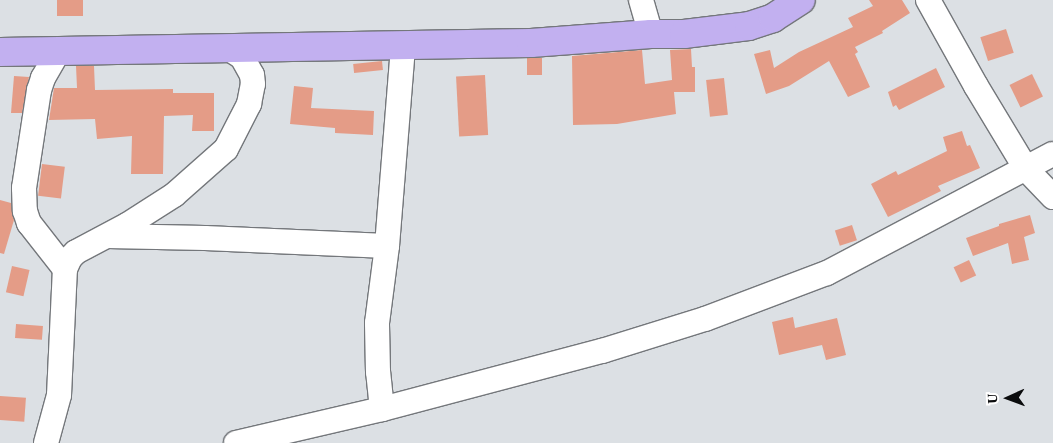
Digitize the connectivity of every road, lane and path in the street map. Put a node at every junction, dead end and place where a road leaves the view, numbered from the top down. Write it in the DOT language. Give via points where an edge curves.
graph roads {
  1 [pos="641,0"];
  2 [pos="801,0"];
  3 [pos="928,0"];
  4 [pos="651,34"];
  5 [pos="403,46"];
  6 [pos="231,50"];
  7 [pos="0,52"];
  8 [pos="58,52"];
  9 [pos="1053,154"];
  10 [pos="1026,168"];
  11 [pos="1053,197"];
  12 [pos="106,236"];
  13 [pos="387,246"];
  14 [pos="65,269"];
  15 [pos="382,409"];
  16 [pos="46,443"];
  17 [pos="236,443"];
  1 -- 4 [label="street"];
  2 -- 4 [label="main road" via="773,18 749,26 684,34"];
  3 -- 10 [label="street"];
  4 -- 5 [label="main road" via="531,43"];
  5 -- 6 [label="main road"];
  5 -- 13 [label="street"];
  6 -- 8 [label="main road"];
  6 -- 12 [label="street" via="242,57 254,84 249,104 226,150 174,195"];
  7 -- 8 [label="main road"];
  8 -- 14 [label="street" via="39,90 24,188 29,224"];
  9 -- 10 [label="street"];
  10 -- 11 [label="street"];
  10 -- 15 [label="street" via="827,273 768,296 602,351"];
  12 -- 13 [label="street"];
  12 -- 14 [label="street" via="76,252"];
  13 -- 15 [label="street" via="377,323"];
  14 -- 16 [label="street" via="59,395"];
  15 -- 17 [label="street"];
}
